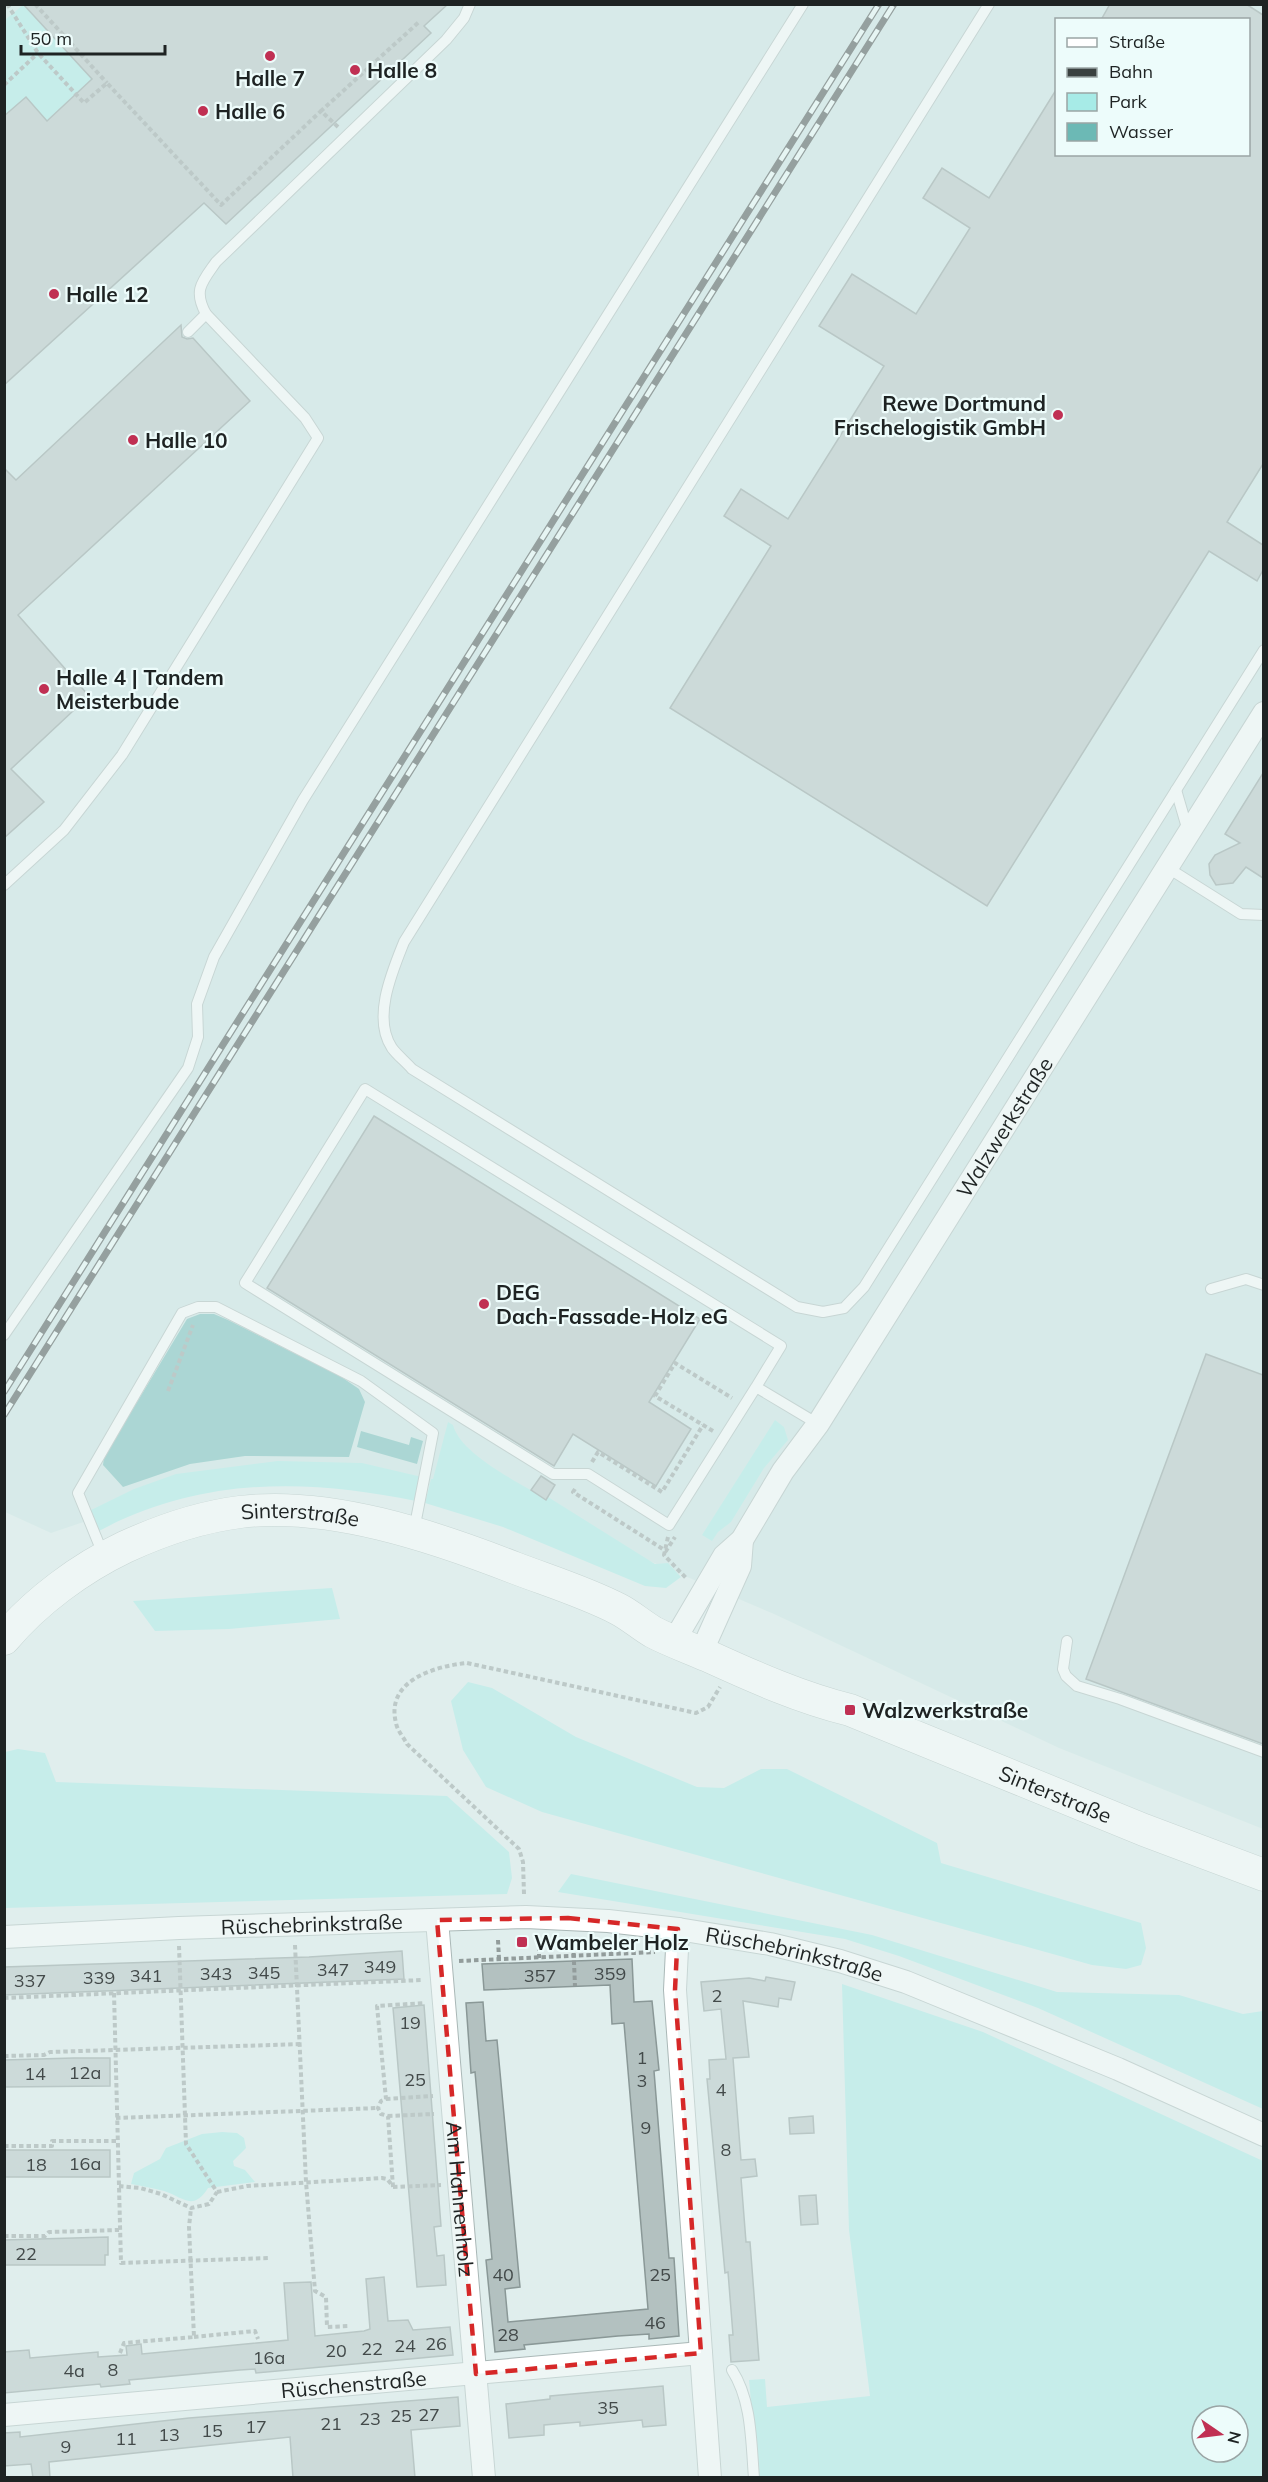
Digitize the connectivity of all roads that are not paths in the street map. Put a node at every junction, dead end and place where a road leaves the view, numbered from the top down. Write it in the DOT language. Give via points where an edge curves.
graph roads {
  1 [pos="470,4"];
  2 [pos="803,4"];
  3 [pos="989,4"];
  4 [pos="206,314"];
  5 [pos="188,332"];
  6 [pos="1263,650"];
  7 [pos="1263,713"];
  8 [pos="1176,790"];
  9 [pos="1189,834"];
  10 [pos="1168,868"];
  11 [pos="4,885"];
  12 [pos="1263,915"];
  13 [pos="1263,1286"];
  14 [pos="1211,1289"];
  15 [pos="4,1335"];
  16 [pos="756,1387"];
  17 [pos="818,1424"];
  18 [pos="413,1534"];
  19 [pos="105,1557"];
  20 [pos="692,1638"];
  21 [pos="4,1639"];
  22 [pos="1067,1641"];
  23 [pos="1263,1752"];
  24 [pos="1263,1875"];
  25 [pos="437,1920"];
  26 [pos="678,1929"];
  27 [pos="4,1937"];
  28 [pos="1263,2135"];
  29 [pos="702,2353"];
  30 [pos="732,2370"];
  31 [pos="476,2373"];
  32 [pos="4,2415"];
  33 [pos="484,2478"];
  34 [pos="710,2478"];
  35 [pos="754,2478"];
  1 -- 4 [label="lane" via="446,40 216,262 201,285 199,300"];
  2 -- 15 [label="lane" via="285,831 214,957 199,998 197,1045 188,1068"];
  3 -- 8 [label="lane" via="404,942 388,984 384,1020 392,1047 412,1069 797,1307 823,1312 844,1308 864,1287"];
  4 -- 5 [label="lane"];
  4 -- 11 [label="lane" via="305,418 318,438 122,755 64,830"];
  6 -- 8 [label="lane"];
  7 -- 9 [label="street, Walzwerkstraße"];
  8 -- 9 [label="lane"];
  9 -- 10 [label="street, Walzwerkstraße"];
  10 -- 12 [label="lane" via="1241,914"];
  10 -- 17 [label="street, Walzwerkstraße"];
  13 -- 14 [label="lane" via="1246,1279"];
  16 -- 16 [label="lane" via="669,1525 588,1474 553,1474 245,1283 365,1089 781,1346"];
  16 -- 17 [label="lane"];
  17 -- 20 [label="street, Walzwerkstraße" via="783,1471 742,1540 740,1566"];
  18 -- 19 [label="street, Sinterstraße" via="314,1513 240,1512 192,1521"];
  18 -- 19 [label="lane" via="433,1433 361,1381 216,1307 198,1307 182,1313 78,1493"];
  18 -- 20 [label="street, Sinterstraße" via="475,1553 618,1609 651,1631"];
  19 -- 21 [label="street, Sinterstraße" via="64,1582"];
  20 -- 24 [label="street, Sinterstraße" via="815,1701 850,1710"];
  22 -- 23 [label="lane" via="1063,1669 1077,1686"];
  25 -- 26 [label="street, Rüschebrinkstraße" via="568,1918"];
  25 -- 27 [label="street, Rüschebrinkstraße"];
  25 -- 31 [label="street, Am Hahnenholz"];
  26 -- 28 [label="street, Rüschebrinkstraße" via="770,1944 906,1982 1118,2068"];
  26 -- 29 [label="street" via="675,1990"];
  29 -- 31 [label="street, Rüschenstraße"];
  29 -- 34 [label="street"];
  30 -- 35 [label="lane" via="746,2402"];
  31 -- 32 [label="street, Rüschenstraße"];
  31 -- 33 [label="street, Am Hahnenholz"];
}
